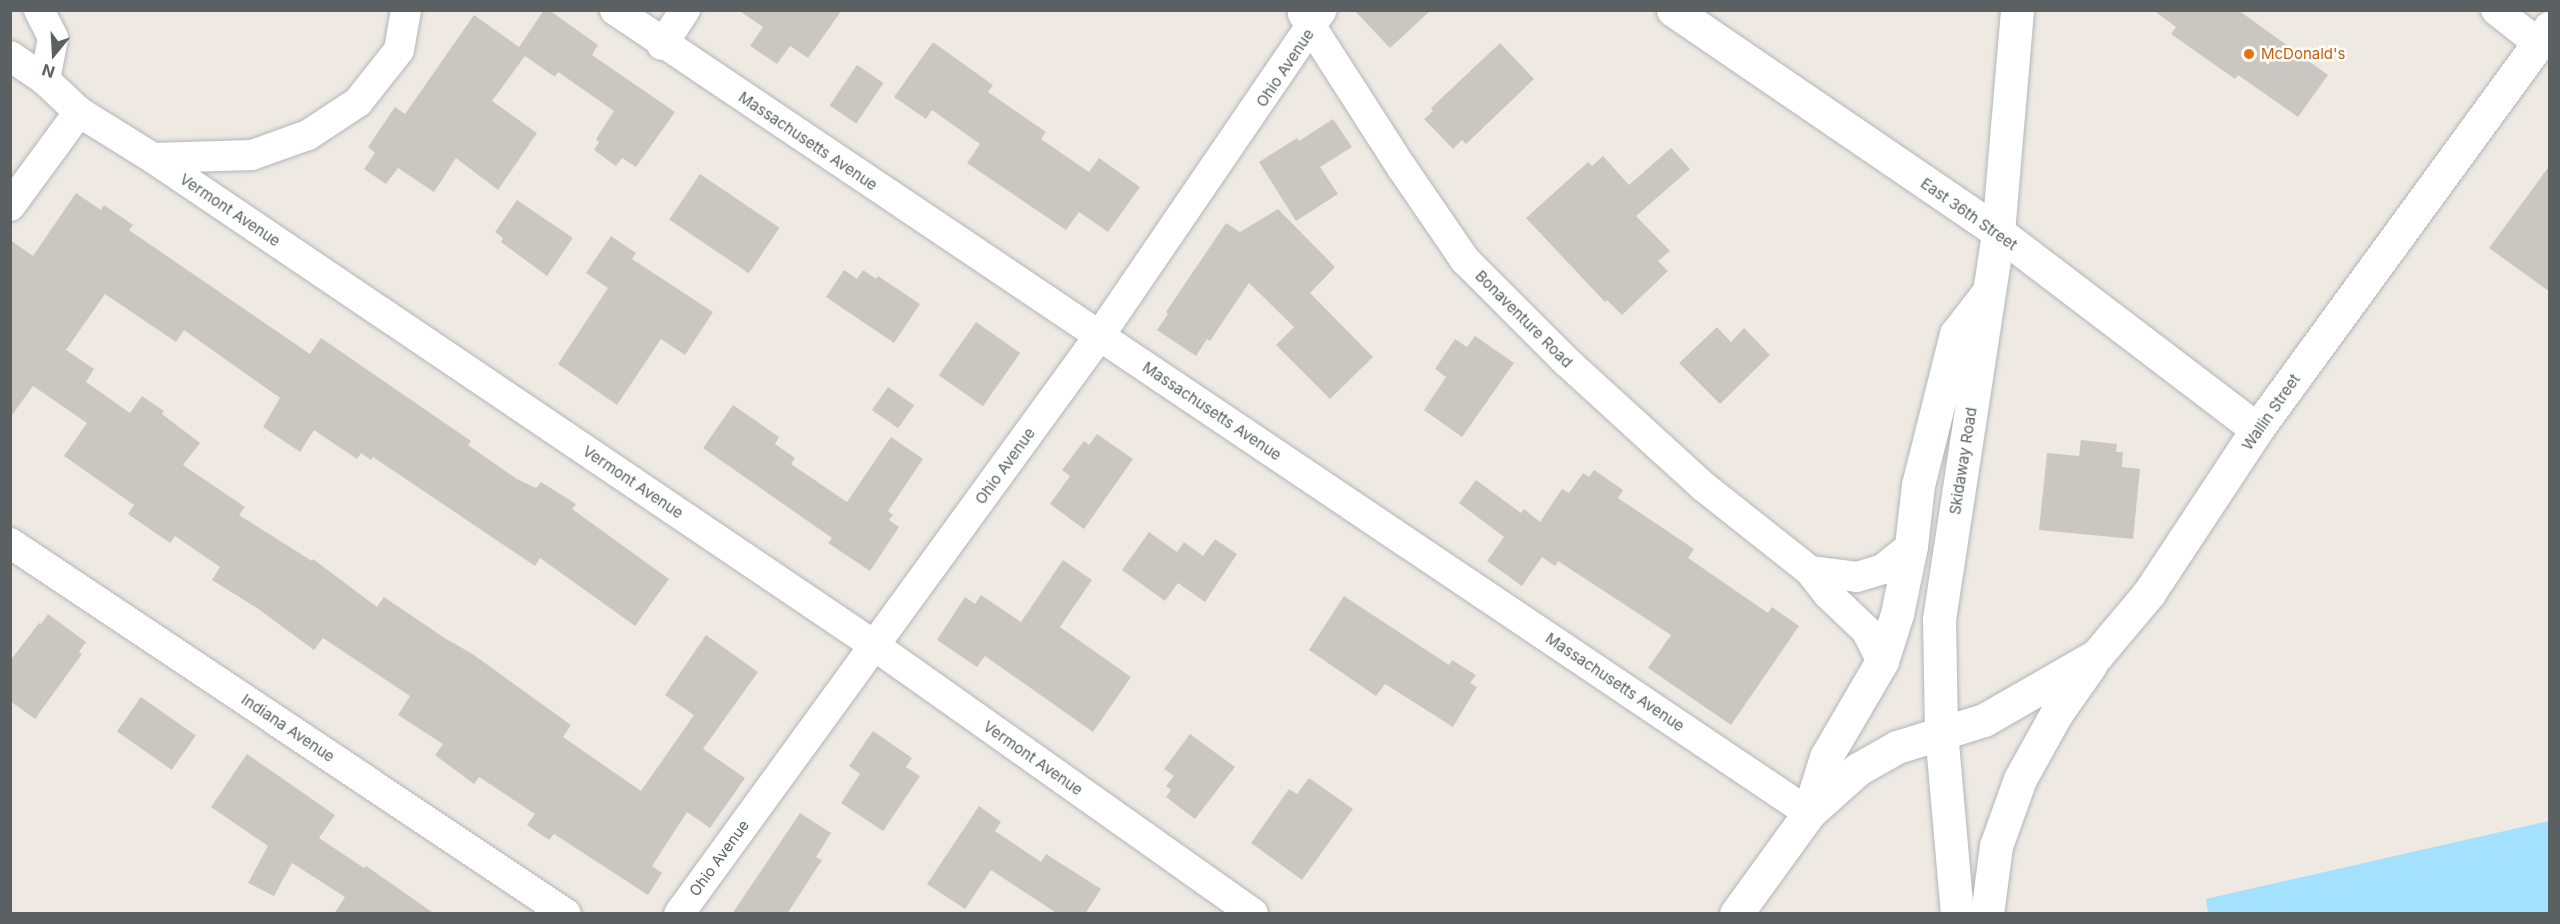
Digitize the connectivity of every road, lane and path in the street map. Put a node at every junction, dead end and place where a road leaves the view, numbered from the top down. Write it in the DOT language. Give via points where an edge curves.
graph roads {
  1 [pos="39,10"];
  2 [pos="406,10"];
  3 [pos="615,10"];
  4 [pos="684,10"];
  5 [pos="1672,10"];
  6 [pos="2017,10"];
  7 [pos="2496,10"];
  8 [pos="1312,16"];
  9 [pos="2544,35"];
  10 [pos="662,45"];
  11 [pos="10,56"];
  12 [pos="45,80"];
  13 [pos="79,112"];
  14 [pos="153,158"];
  15 [pos="10,206"];
  16 [pos="1998,232"];
  17 [pos="1988,292"];
  18 [pos="1100,335"];
  19 [pos="2257,429"];
  20 [pos="10,543"];
  21 [pos="1911,546"];
  22 [pos="1810,571"];
  23 [pos="875,646"];
  24 [pos="2097,655"];
  25 [pos="1882,661"];
  26 [pos="1941,732"];
  27 [pos="1809,813"];
  28 [pos="566,914"];
  29 [pos="679,914"];
  30 [pos="1253,914"];
  31 [pos="1736,914"];
  32 [pos="1957,914"];
  33 [pos="1987,914"];
  1 -- 12 [label="street" via="53,38"];
  2 -- 14 [label="street" via="399,51 358,102 308,135 252,155"];
  3 -- 10 [label="street, Massachusetts Avenue"];
  4 -- 10 [label="street"];
  5 -- 16 [label="main road, East 36th Street"];
  6 -- 16 [label="main road, Skidaway Road"];
  7 -- 9 [label="street"];
  8 -- 18 [label="street, Ohio Avenue"];
  8 -- 22 [label="street, Bonaventure Road" via="1465,260 1567,362 1704,487"];
  9 -- 19 [label="main road, Wallin Street"];
  10 -- 18 [label="street, Massachusetts Avenue"];
  11 -- 12 [label="street, Vermont Avenue"];
  12 -- 13 [label="street, Vermont Avenue"];
  13 -- 14 [label="street, Vermont Avenue"];
  13 -- 15 [label="street"];
  14 -- 23 [label="street, Vermont Avenue"];
  16 -- 17 [label="main road, Skidaway Road"];
  16 -- 19 [label="main road, East 36th Street"];
  17 -- 21 [label="main road" via="1956,333 1918,485"];
  17 -- 26 [label="main road, Skidaway Road" via="1939,619"];
  18 -- 23 [label="street, Ohio Avenue"];
  18 -- 27 [label="street, Massachusetts Avenue"];
  19 -- 24 [label="main road, Wallin Street" via="2149,593"];
  20 -- 28 [label="street, Indiana Avenue"];
  21 -- 22 [label="street" via="1883,569 1857,577"];
  21 -- 25 [label="main road" via="1897,614"];
  22 -- 25 [label="street, Bonaventure Road" via="1866,630"];
  23 -- 29 [label="street, Ohio Avenue"];
  23 -- 30 [label="street, Vermont Avenue"];
  24 -- 26 [label="main road, Wallin Street" via="1984,720"];
  24 -- 33 [label="main road" via="2056,714 2020,779 1996,846"];
  25 -- 27 [label="main road" via="1826,757"];
  26 -- 27 [label="main road, Wallin Street" via="1897,747 1858,769"];
  26 -- 32 [label="main road, Skidaway Road"];
  27 -- 31 [label="main road"];
}
